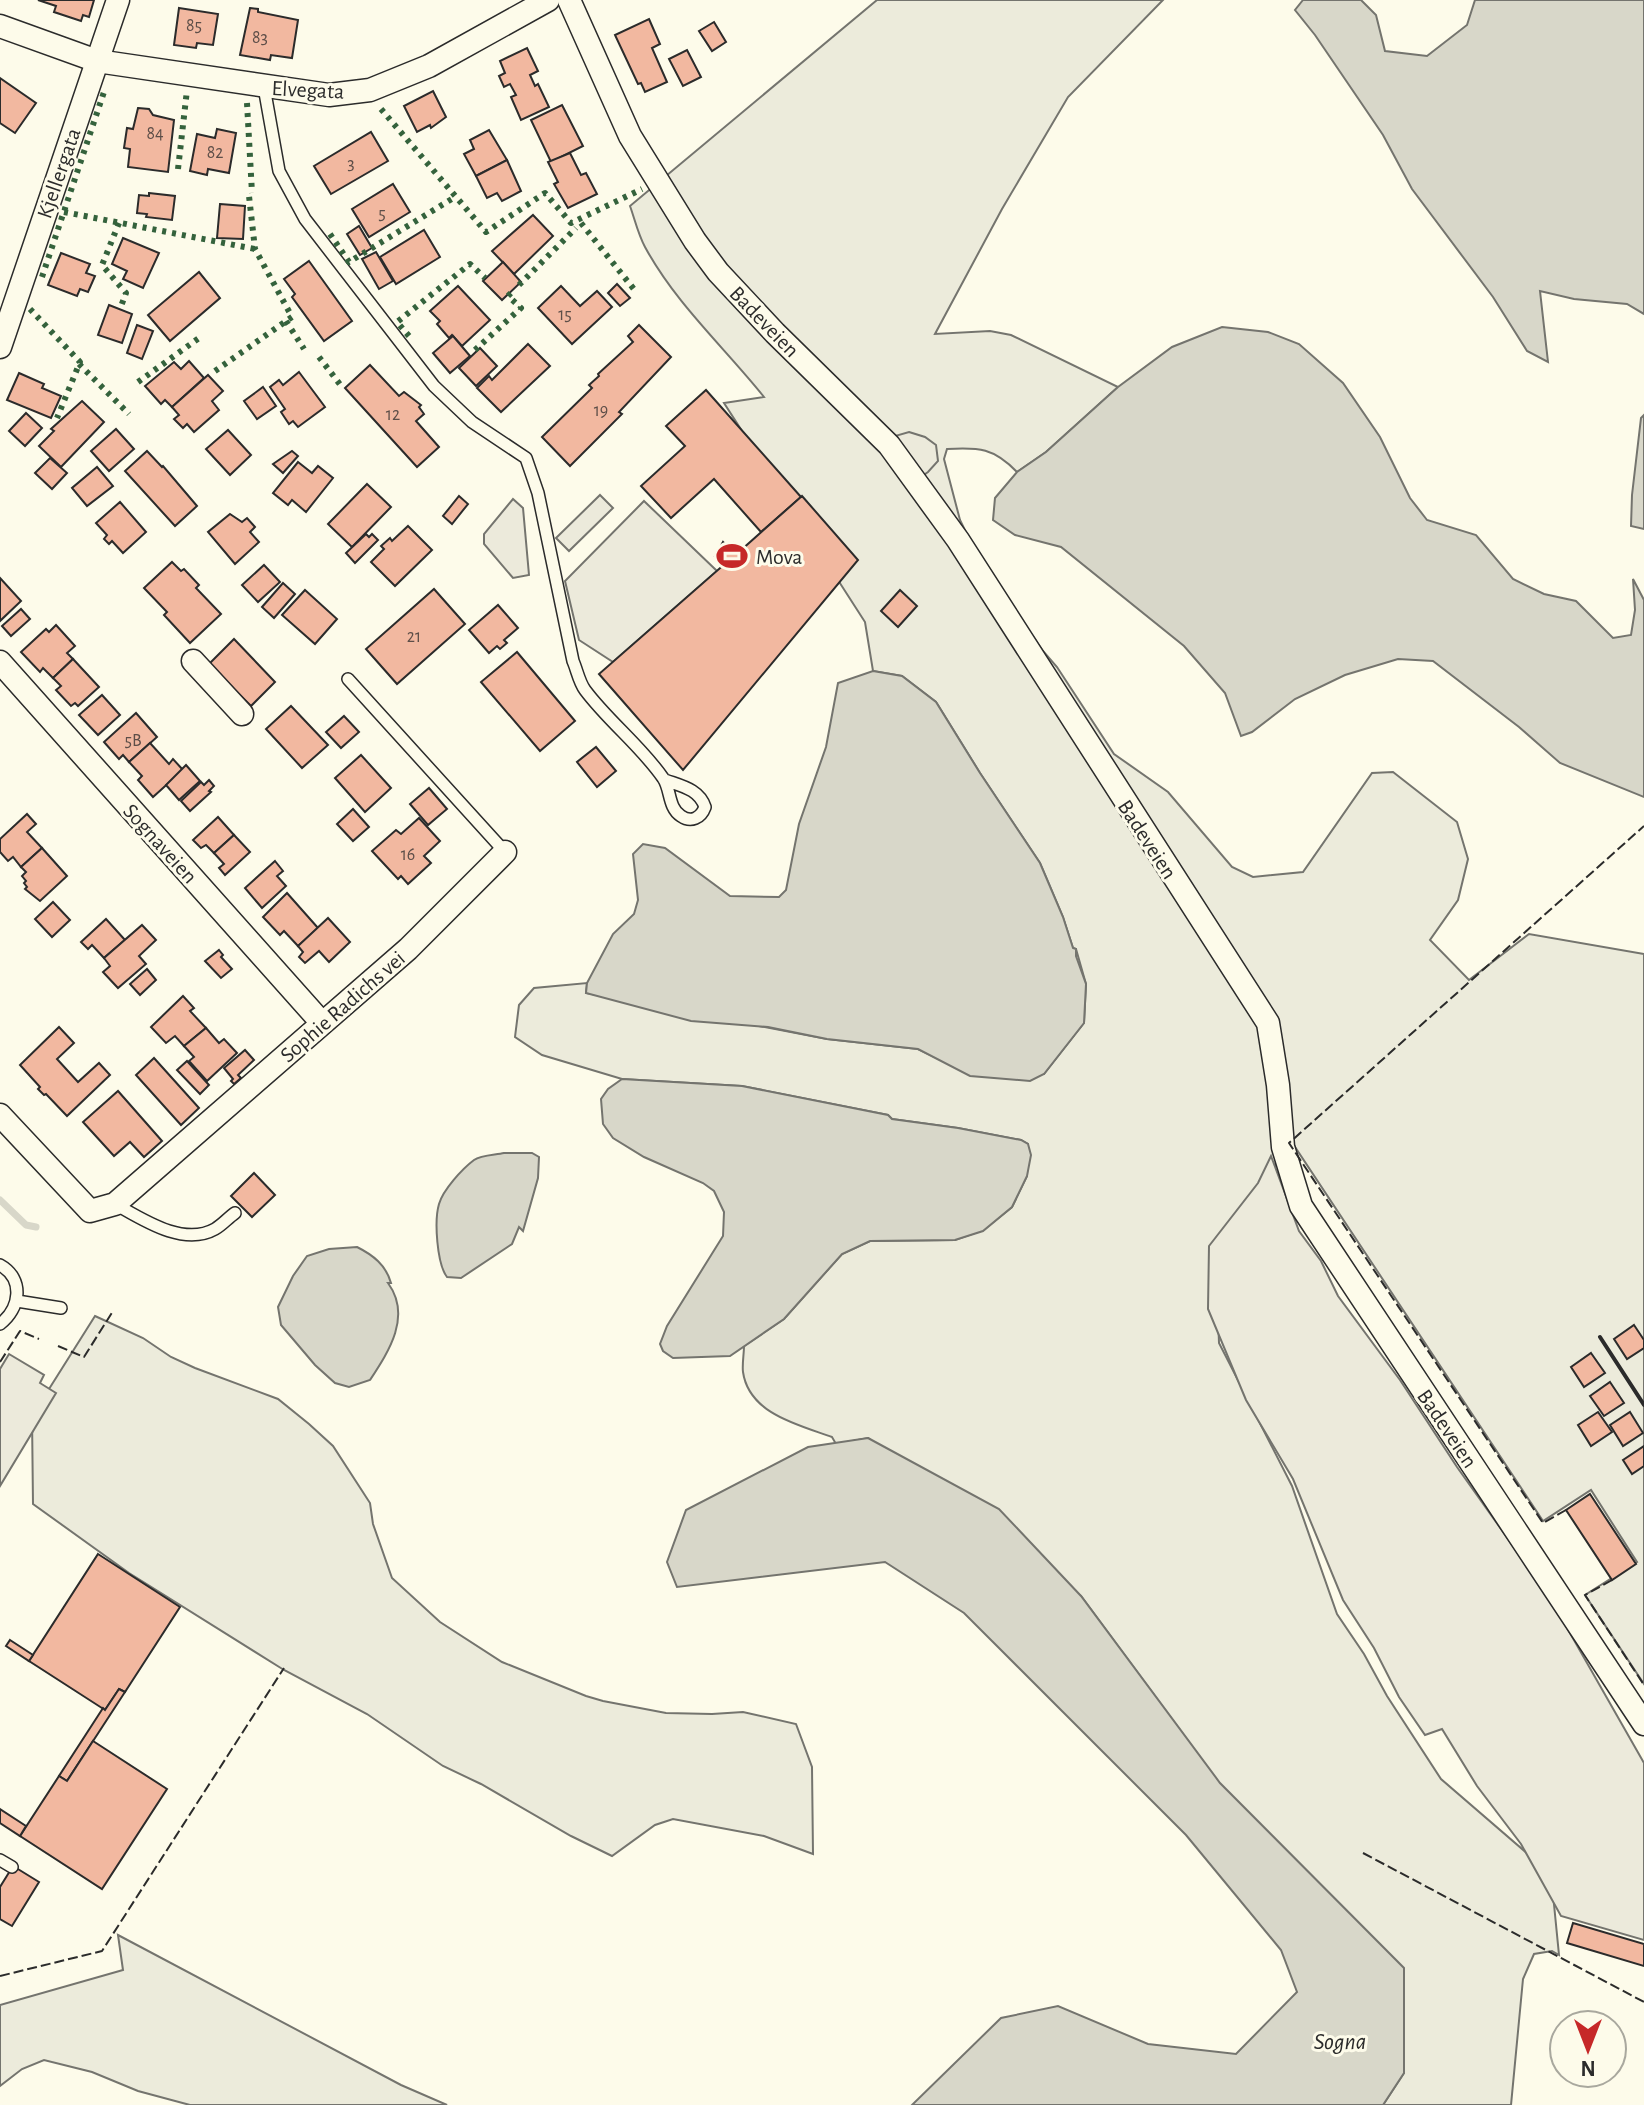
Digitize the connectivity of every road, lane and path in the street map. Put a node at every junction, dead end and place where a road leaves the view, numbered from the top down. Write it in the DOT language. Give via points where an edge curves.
graph roads {
  1 [pos="118,0"];
  2 [pos="548,0"];
  3 [pos="569,0"];
  4 [pos="0,26"];
  5 [pos="97,61"];
  6 [pos="264,87"];
  7 [pos="7,305"];
  8 [pos="0,347"];
  9 [pos="193,661"];
  10 [pos="0,662"];
  11 [pos="348,679"];
  12 [pos="242,714"];
  13 [pos="665,780"];
  14 [pos="505,852"];
  15 [pos="322,1023"];
  16 [pos="0,1115"];
  17 [pos="115,1204"];
  18 [pos="235,1213"];
  19 [pos="0,1265"];
  20 [pos="17,1301"];
  21 [pos="61,1308"];
  22 [pos="0,1324"];
  23 [pos="1644,1724"];
  24 [pos="0,1860"];
  25 [pos="12,1867"];
  1 -- 5 [label="street, Kjellergata"];
  2 -- 6 [label="street, Elvegata" via="429,66 370,90 329,95"];
  3 -- 23 [label="street, Badeveien" via="630,136 695,241 775,333 889,445 958,540 1268,1023 1283,1147 1301,1206"];
  4 -- 5 [label="street, Elvegata"];
  5 -- 6 [label="street, Elvegata"];
  5 -- 7 [label="street, Kjellergata"];
  6 -- 13 [label="lane" via="279,171 305,219 434,386 472,422 526,458 583,688"];
  7 -- 8 [label="street, Kjellergata"];
  9 -- 12 [label="street"];
  10 -- 15 [label="street, Sognaveien"];
  11 -- 14 [label="lane, Sophie Radichs vei"];
  14 -- 15 [label="street, Sophie Radichs vei" via="408,949"];
  15 -- 17 [label="street, Sophie Radichs vei"];
  16 -- 17 [label="street" via="90,1211"];
  17 -- 18 [label="lane" via="156,1227 181,1233 214,1230"];
  19 -- 20 [label="lane" via="16,1283"];
  20 -- 21 [label="lane"];
  20 -- 22 [label="lane"];
  24 -- 25 [label="lane"];
}
